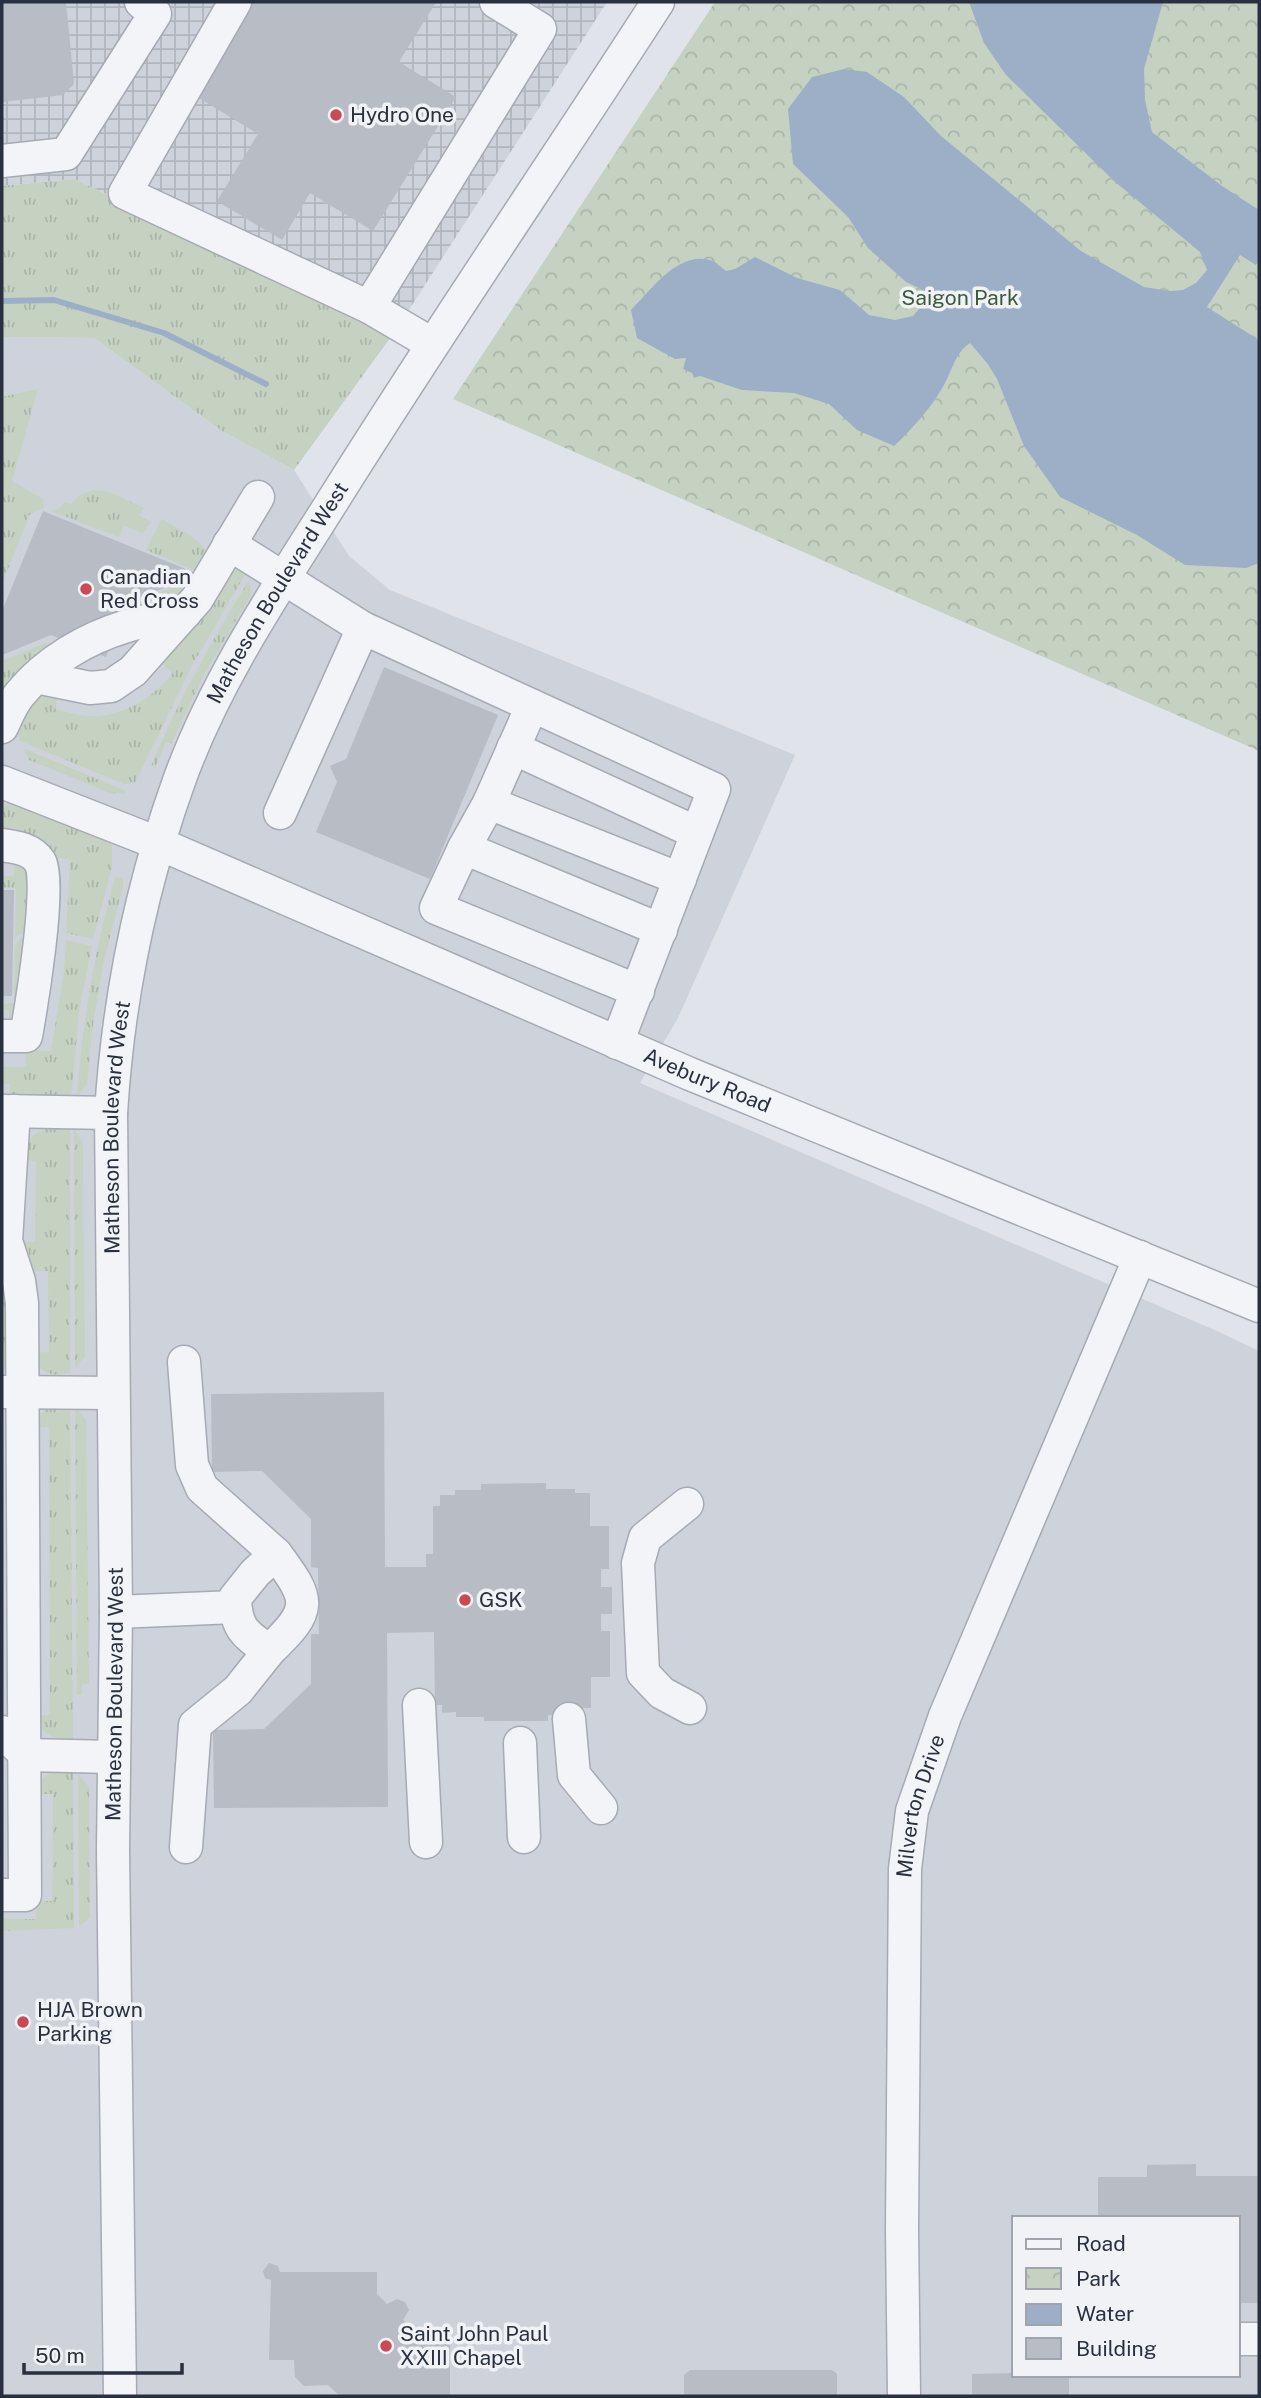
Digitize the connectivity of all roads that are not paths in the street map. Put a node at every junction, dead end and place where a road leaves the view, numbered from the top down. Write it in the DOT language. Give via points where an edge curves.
graph roads {
  1 [pos="235,2"];
  2 [pos="496,2"];
  3 [pos="650,4"];
  4 [pos="153,6"];
  5 [pos="2,161"];
  6 [pos="369,307"];
  7 [pos="432,344"];
  8 [pos="258,497"];
  9 [pos="229,544"];
  10 [pos="284,580"];
  11 [pos="185,612"];
  12 [pos="363,628"];
  13 [pos="36,677"];
  14 [pos="532,706"];
  15 [pos="2,727"];
  16 [pos="513,748"];
  17 [pos="2,782"];
  18 [pos="489,803"];
  19 [pos="280,813"];
  20 [pos="698,833"];
  21 [pos="160,844"];
  22 [pos="2,845"];
  23 [pos="464,848"];
  24 [pos="680,879"];
  25 [pos="661,930"];
  26 [pos="638,991"];
  27 [pos="2,1035"];
  28 [pos="617,1043"];
  29 [pos="8,1111"];
  30 [pos="111,1114"];
  31 [pos="6,1172"];
  32 [pos="1140,1257"];
  33 [pos="1259,1306"];
  34 [pos="184,1362"];
  35 [pos="13,1393"];
  36 [pos="112,1393"];
  37 [pos="23,1478"];
  38 [pos="687,1504"];
  39 [pos="2,1506"];
  40 [pos="276,1554"];
  41 [pos="235,1607"];
  42 [pos="116,1612"];
  43 [pos="269,1651"];
  44 [pos="419,1705"];
  45 [pos="690,1707"];
  46 [pos="569,1719"];
  47 [pos="2,1732"];
  48 [pos="520,1743"];
  49 [pos="26,1755"];
  50 [pos="113,1758"];
  51 [pos="601,1808"];
  52 [pos="524,1837"];
  53 [pos="426,1842"];
  54 [pos="186,1847"];
  55 [pos="2,1895"];
  56 [pos="1240,2339"];
  57 [pos="1259,2339"];
  58 [pos="120,2396"];
  59 [pos="904,2396"];
  1 -- 6 [label="street" via="125,193"];
  2 -- 6 [label="street" via="540,29"];
  3 -- 7 [label="street, Matheson Boulevard West"];
  4 -- 5 [label="street" via="66,154"];
  6 -- 7 [label="street"];
  7 -- 10 [label="street, Matheson Boulevard West"];
  8 -- 9 [label="street"];
  9 -- 10 [label="street"];
  9 -- 11 [label="street" via="210,580"];
  10 -- 12 [label="street"];
  10 -- 21 [label="street, Matheson Boulevard West" via="207,718 180,780"];
  11 -- 13 [label="street" via="128,625 87,642"];
  11 -- 13 [label="street" via="133,671 111,686 90,688"];
  12 -- 14 [label="street"];
  12 -- 19 [label="street"];
  13 -- 15 [label="street" via="18,696"];
  14 -- 16 [label="street"];
  14 -- 20 [label="street" via="714,789"];
  16 -- 18 [label="street"];
  16 -- 20 [label="street"];
  17 -- 21 [label="street, Avebury Road"];
  18 -- 23 [label="street"];
  18 -- 24 [label="street"];
  20 -- 24 [label="street"];
  21 -- 28 [label="street, Avebury Road"];
  21 -- 30 [label="street, Matheson Boulevard West" via="128,971"];
  22 -- 27 [label="street" via="25,849 40,863 43,877 40,939 26,1036"];
  23 -- 25 [label="street"];
  23 -- 26 [label="street" via="436,908"];
  24 -- 25 [label="street"];
  25 -- 26 [label="street"];
  26 -- 28 [label="street"];
  28 -- 32 [label="street, Avebury Road"];
  29 -- 30 [label="street"];
  29 -- 31 [label="street"];
  30 -- 36 [label="street, Matheson Boulevard West"];
  31 -- 35 [label="street" via="6,1241 22,1303"];
  32 -- 33 [label="street, Avebury Road"];
  32 -- 59 [label="street, Milverton Drive" via="965,1665 912,1811 905,1869"];
  34 -- 40 [label="street" via="192,1465 202,1488"];
  35 -- 36 [label="street"];
  35 -- 37 [label="street"];
  36 -- 42 [label="street, Matheson Boulevard West"];
  37 -- 39 [label="street"];
  37 -- 49 [label="street"];
  38 -- 45 [label="street" via="645,1538 638,1563 643,1673 662,1693"];
  40 -- 41 [label="street" via="235,1598"];
  40 -- 43 [label="street" via="298,1584 303,1607 293,1628"];
  41 -- 42 [label="street"];
  41 -- 43 [label="street" via="236,1618 248,1636"];
  42 -- 50 [label="street, Matheson Boulevard West"];
  43 -- 54 [label="street" via="238,1690 195,1725"];
  44 -- 53 [label="street"];
  46 -- 51 [label="street" via="574,1775"];
  47 -- 49 [label="street"];
  48 -- 52 [label="street"];
  49 -- 50 [label="street"];
  49 -- 55 [label="street" via="25,1895"];
  50 -- 58 [label="street, Matheson Boulevard West"];
  56 -- 57 [label="street"];
}
